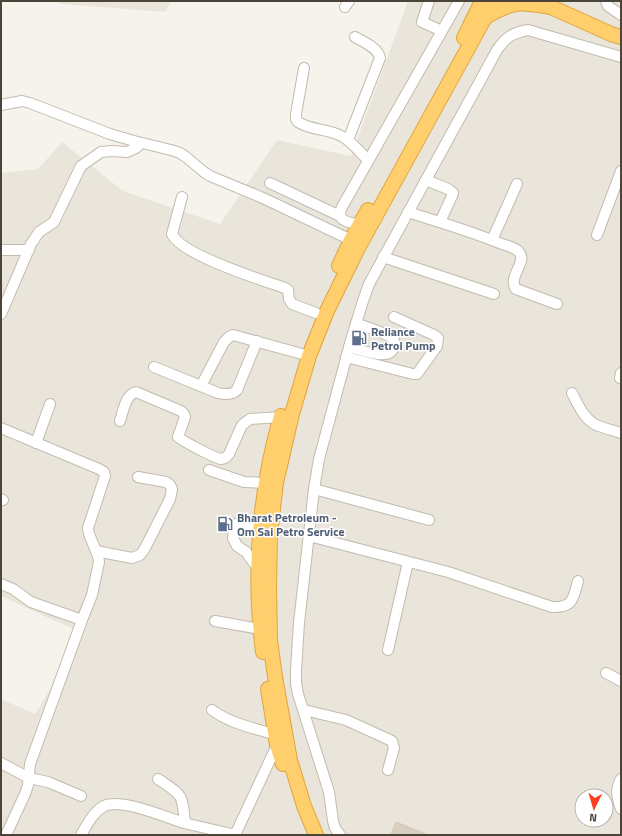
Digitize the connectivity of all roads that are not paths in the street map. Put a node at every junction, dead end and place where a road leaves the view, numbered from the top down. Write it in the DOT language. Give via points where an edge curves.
graph roads {
  1 [pos="429,1"];
  2 [pos="459,1"];
  3 [pos="482,1"];
  4 [pos="494,1"];
  5 [pos="533,1"];
  6 [pos="606,1"];
  7 [pos="546,3"];
  8 [pos="621,15"];
  9 [pos="487,16"];
  10 [pos="442,31"];
  11 [pos="355,37"];
  12 [pos="621,37"];
  13 [pos="621,57"];
  14 [pos="304,68"];
  15 [pos="1,105"];
  16 [pos="348,140"];
  17 [pos="141,143"];
  18 [pos="368,160"];
  19 [pos="621,171"];
  20 [pos="426,180"];
  21 [pos="270,183"];
  22 [pos="517,184"];
  23 [pos="182,198"];
  24 [pos="408,212"];
  25 [pos="340,216"];
  26 [pos="440,222"];
  27 [pos="360,225"];
  28 [pos="597,235"];
  29 [pos="351,240"];
  30 [pos="492,240"];
  31 [pos="1,250"];
  32 [pos="29,250"];
  33 [pos="384,257"];
  34 [pos="494,294"];
  35 [pos="557,304"];
  36 [pos="316,313"];
  37 [pos="1,314"];
  38 [pos="394,317"];
  39 [pos="356,323"];
  40 [pos="257,341"];
  41 [pos="349,347"];
  42 [pos="302,354"];
  43 [pos="346,357"];
  44 [pos="154,366"];
  45 [pos="201,386"];
  46 [pos="572,393"];
  47 [pos="50,404"];
  48 [pos="281,417"];
  49 [pos="120,421"];
  50 [pos="1,428"];
  51 [pos="621,433"];
  52 [pos="36,443"];
  53 [pos="209,470"];
  54 [pos="138,477"];
  55 [pos="266,483"];
  56 [pos="314,489"];
  57 [pos="429,520"];
  58 [pos="261,521"];
  59 [pos="309,536"];
  60 [pos="96,551"];
  61 [pos="408,562"];
  62 [pos="259,570"];
  63 [pos="578,581"];
  64 [pos="1,584"];
  65 [pos="82,620"];
  66 [pos="215,621"];
  67 [pos="260,629"];
  68 [pos="388,650"];
  69 [pos="606,673"];
  70 [pos="621,682"];
  71 [pos="212,710"];
  72 [pos="304,710"];
  73 [pos="276,740"];
  74 [pos="1,763"];
  75 [pos="388,770"];
  76 [pos="29,778"];
  77 [pos="158,779"];
  78 [pos="621,779"];
  79 [pos="81,796"];
  80 [pos="621,809"];
  81 [pos="185,823"];
  82 [pos="6,835"];
  83 [pos="81,835"];
  84 [pos="235,835"];
  85 [pos="306,835"];
  86 [pos="316,835"];
  87 [pos="340,835"];
  1 -- 10 [label="street" via="422,22"];
  2 -- 10 [label="street"];
  3 -- 27 [label="highway" via="468,32"];
  4 -- 9 [label="highway"];
  5 -- 7 [label="highway"];
  6 -- 8 [label="street" via="608,6"];
  7 -- 9 [label="highway" via="506,5"];
  7 -- 12 [label="highway"];
  9 -- 86 [label="highway" via="358,248 327,311 309,356 276,483 270,534 270,640 290,760"];
  10 -- 18 [label="street"];
  11 -- 16 [label="street" via="375,49 380,58"];
  13 -- 20 [label="street" via="528,30 515,33 504,40 497,50"];
  14 -- 16 [label="street" via="296,119 301,124 336,133"];
  15 -- 17 [label="street" via="22,101 30,103 110,134"];
  16 -- 18 [label="street"];
  17 -- 29 [label="street" via="180,153 210,176"];
  17 -- 32 [label="street" via="127,152 101,152 81,166 54,222 40,232"];
  18 -- 25 [label="street" via="339,212"];
  19 -- 28 [label="street"];
  20 -- 24 [label="street"];
  20 -- 26 [label="street" via="453,193"];
  21 -- 25 [label="street"];
  22 -- 30 [label="street"];
  23 -- 36 [label="street" via="172,234 179,243 205,257 285,288 292,304"];
  24 -- 26 [label="street"];
  24 -- 33 [label="street"];
  25 -- 27 [label="street" via="343,220"];
  26 -- 30 [label="street"];
  27 -- 29 [label="highway"];
  29 -- 36 [label="highway"];
  30 -- 35 [label="street" via="513,248 520,255 521,261 513,281 516,289"];
  31 -- 32 [label="street"];
  32 -- 37 [label="street"];
  33 -- 34 [label="street"];
  33 -- 39 [label="street" via="369,284"];
  36 -- 42 [label="highway"];
  38 -- 43 [label="street" via="438,338 437,346 417,374"];
  39 -- 41 [label="street"];
  39 -- 41 [label="street" via="391,337 394,347 392,351 381,355"];
  40 -- 42 [label="street"];
  40 -- 45 [label="street" via="233,335 229,337"];
  40 -- 45 [label="street" via="240,385 234,393 224,394"];
  41 -- 43 [label="street"];
  42 -- 48 [label="highway"];
  43 -- 56 [label="street" via="319,459"];
  44 -- 45 [label="street"];
  46 -- 51 [label="street" via="590,420"];
  47 -- 52 [label="street"];
  48 -- 49 [label="street" via="245,421 229,454 222,459 178,437 184,417 182,411 136,392 128,398"];
  48 -- 55 [label="highway"];
  50 -- 52 [label="street"];
  52 -- 60 [label="street" via="104,472 104,481 88,528"];
  53 -- 55 [label="street" via="244,482"];
  54 -- 60 [label="street" via="166,482 172,489 170,499 144,550 132,558"];
  55 -- 58 [label="highway"];
  56 -- 57 [label="street"];
  56 -- 59 [label="street"];
  58 -- 62 [label="highway"];
  58 -- 62 [label="street" via="254,525 238,523 234,528 233,538"];
  59 -- 61 [label="street"];
  59 -- 72 [label="street" via="296,670 298,694"];
  60 -- 65 [label="street" via="98,562 91,600"];
  61 -- 63 [label="street" via="448,572 552,606 562,607 569,604"];
  61 -- 68 [label="street"];
  62 -- 67 [label="highway"];
  64 -- 65 [label="street" via="32,602"];
  65 -- 76 [label="street" via="30,764"];
  66 -- 67 [label="street"];
  67 -- 73 [label="highway"];
  69 -- 70 [label="street"];
  71 -- 73 [label="street" via="220,716"];
  72 -- 75 [label="street" via="346,720 392,741 394,748"];
  72 -- 87 [label="street" via="329,792 335,828"];
  73 -- 84 [label="street"];
  73 -- 85 [label="highway"];
  74 -- 76 [label="street"];
  76 -- 79 [label="street" via="42,780"];
  76 -- 82 [label="street" via="25,794"];
  77 -- 81 [label="street" via="176,791 182,799"];
  78 -- 80 [label="street" via="616,793"];
  81 -- 83 [label="street" via="140,808 116,804 97,811"];
  81 -- 84 [label="street"];
}
